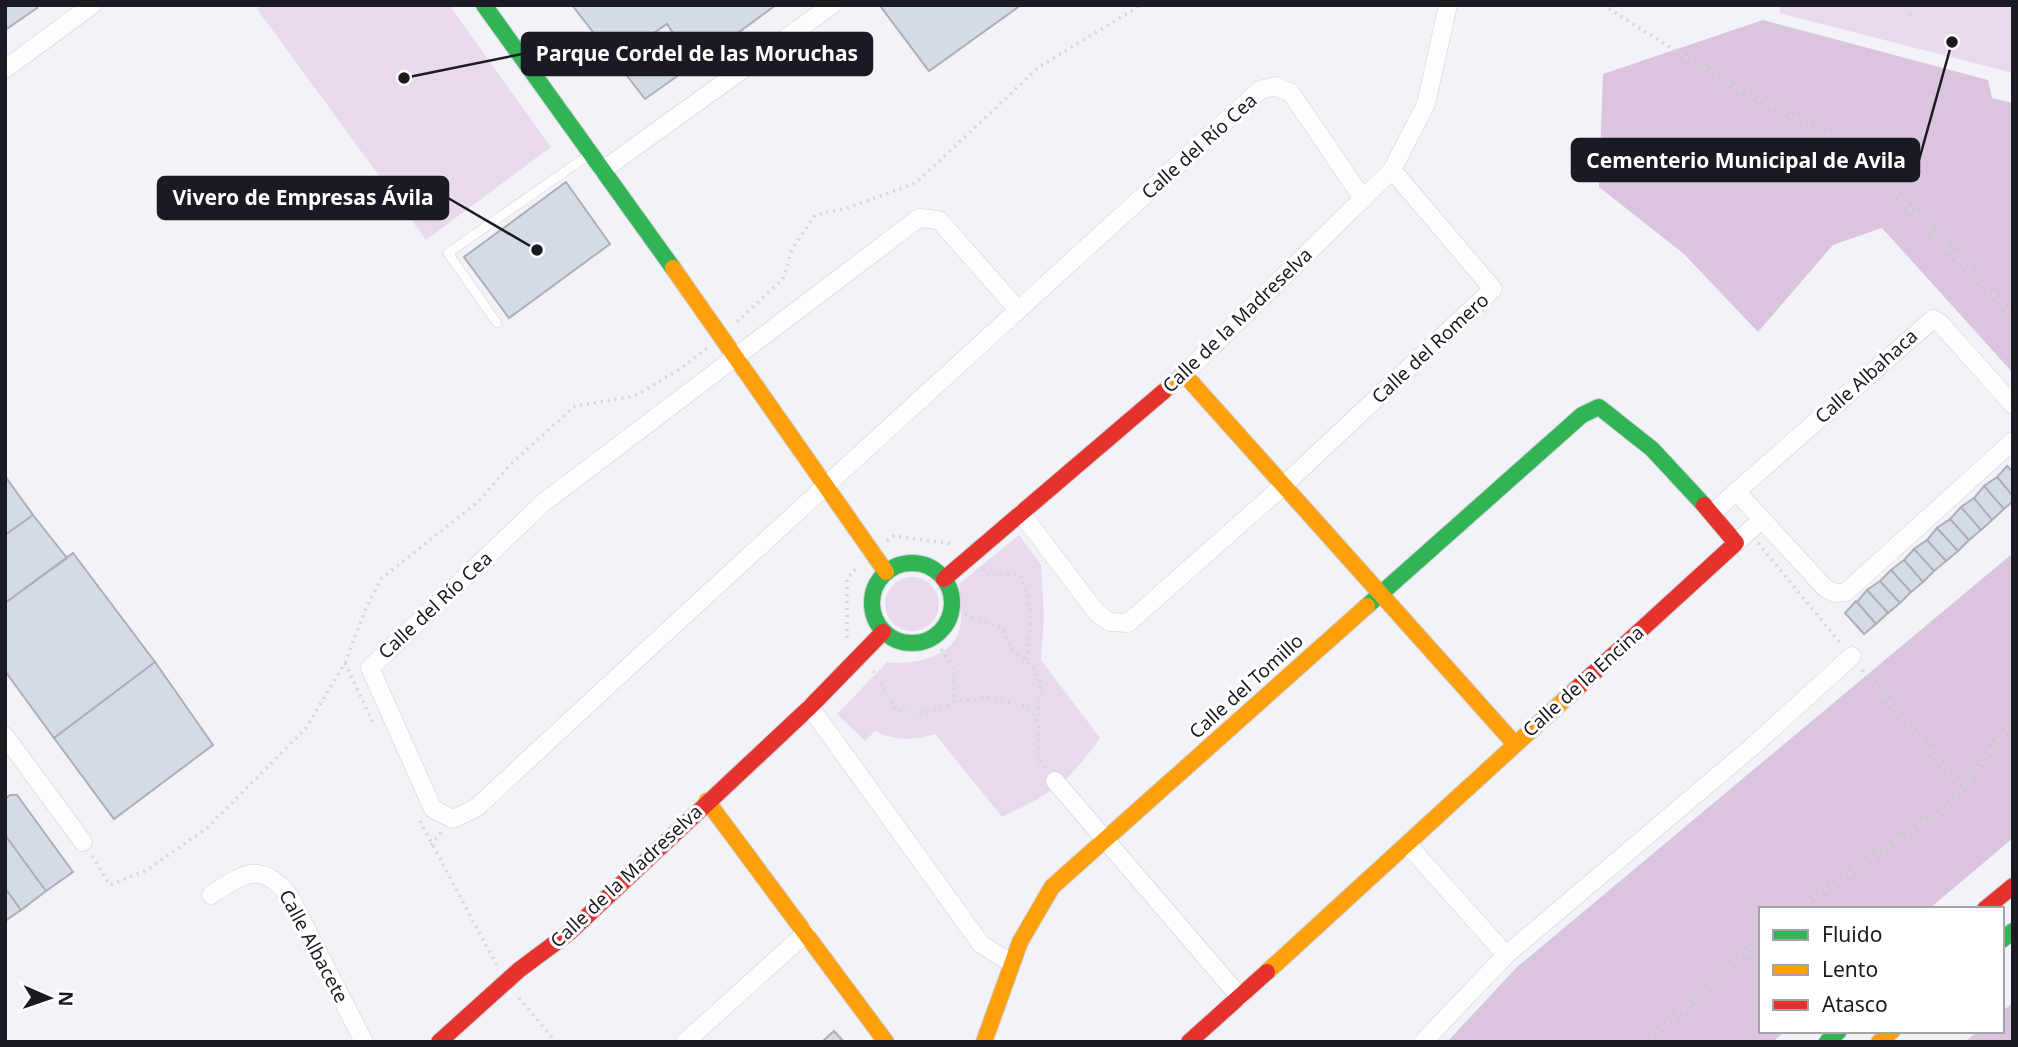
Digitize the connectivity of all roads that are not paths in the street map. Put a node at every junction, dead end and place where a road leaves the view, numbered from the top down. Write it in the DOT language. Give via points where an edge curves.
graph roads {
  1 [pos="92,5"];
  2 [pos="484,5"];
  3 [pos="832,5"];
  4 [pos="1448,5"];
  5 [pos="5,69"];
  6 [pos="590,154"];
  7 [pos="603,170"];
  8 [pos="1392,170"];
  9 [pos="1363,199"];
  10 [pos="1017,310"];
  11 [pos="497,323"];
  12 [pos="735,356"];
  13 [pos="1184,374"];
  14 [pos="2013,405"];
  15 [pos="2013,441"];
  16 [pos="824,485"];
  17 [pos="1284,485"];
  18 [pos="1737,491"];
  19 [pos="1021,513"];
  20 [pos="1712,513"];
  21 [pos="1761,520"];
  22 [pos="1735,542"];
  23 [pos="886,572"];
  24 [pos="944,579"];
  25 [pos="1379,595"];
  26 [pos="883,632"];
  27 [pos="1852,656"];
  28 [pos="810,707"];
  29 [pos="5,736"];
  30 [pos="1514,743"];
  31 [pos="11,754"];
  32 [pos="1055,781"];
  33 [pos="707,801"];
  34 [pos="1104,841"];
  35 [pos="83,842"];
  36 [pos="1408,845"];
  37 [pos="2013,886"];
  38 [pos="211,895"];
  39 [pos="1987,907"];
  40 [pos="806,933"];
  41 [pos="1506,955"];
  42 [pos="1011,963"];
  43 [pos="1240,996"];
  44 [pos="364,1042"];
  45 [pos="439,1042"];
  46 [pos="685,1042"];
  47 [pos="886,1042"];
  48 [pos="984,1042"];
  49 [pos="1189,1042"];
  50 [pos="1423,1042"];
  1 -- 5 [label="street"];
  2 -- 6 [label="main road"];
  3 -- 7 [label="street"];
  4 -- 8 [label="street, Calle de la Madreselva" via="1426,104"];
  6 -- 7 [label="main road"];
  6 -- 11 [label="lane" via="448,253"];
  7 -- 12 [label="main road"];
  8 -- 9 [label="street, Calle de la Madreselva"];
  8 -- 17 [label="street, Calle del Romero" via="1493,289"];
  9 -- 10 [label="street, Calle del Río Cea" via="1291,93 1276,86 1260,90"];
  9 -- 13 [label="street, Calle de la Madreselva"];
  10 -- 12 [label="street, Calle del Río Cea" via="940,220 919,218"];
  10 -- 16 [label="street, Calle del Río Cea"];
  12 -- 16 [label="main road"];
  12 -- 16 [label="street, Calle del Río Cea" via="543,503 370,668 433,809 453,819 476,808"];
  13 -- 17 [label="main road"];
  13 -- 19 [label="main road, Calle de la Madreselva"];
  14 -- 18 [label="street, Calle Albahaca" via="1933,319"];
  15 -- 21 [label="street" via="1846,592 1825,588"];
  16 -- 23 [label="main road"];
  17 -- 19 [label="street, Calle del Romero" via="1128,622 1110,622 1097,613"];
  17 -- 25 [label="main road"];
  18 -- 20 [label="street, Calle Albahaca"];
  18 -- 21 [label="street"];
  19 -- 24 [label="main road, Calle de la Madreselva"];
  20 -- 22 [label="main road"];
  20 -- 25 [label="main road, Calle del Tomillo" via="1619,417 1599,407 1582,415"];
  21 -- 22 [label="street, Calle de la Encina"];
  22 -- 30 [label="main road, Calle de la Encina"];
  23 -- 24 [label="main road" via="910,563 935,570"];
  23 -- 26 [label="main road" via="872,595 876,621"];
  24 -- 26 [label="main road" via="952,609 934,637 908,644"];
  25 -- 30 [label="main road"];
  25 -- 34 [label="main road, Calle del Tomillo"];
  26 -- 28 [label="main road, Calle de la Madreselva"];
  27 -- 41 [label="street" via="1753,747"];
  28 -- 33 [label="main road, Calle de la Madreselva"];
  28 -- 42 [label="street" via="981,944"];
  29 -- 31 [label="street"];
  30 -- 36 [label="main road, Calle de la Encina"];
  31 -- 35 [label="street"];
  32 -- 34 [label="street"];
  33 -- 40 [label="main road"];
  33 -- 45 [label="main road, Calle de la Madreselva" via="570,932"];
  34 -- 42 [label="main road, Calle del Tomillo" via="1052,887"];
  34 -- 43 [label="street"];
  36 -- 41 [label="street"];
  36 -- 43 [label="main road, Calle de la Encina"];
  37 -- 39 [label="main road"];
  38 -- 44 [label="street, Calle Albacete" via="243,874 278,880"];
  40 -- 46 [label="street"];
  40 -- 47 [label="main road"];
  41 -- 50 [label="street"];
  42 -- 48 [label="main road, Calle del Tomillo"];
  43 -- 49 [label="main road, Calle de la Encina"];
}
